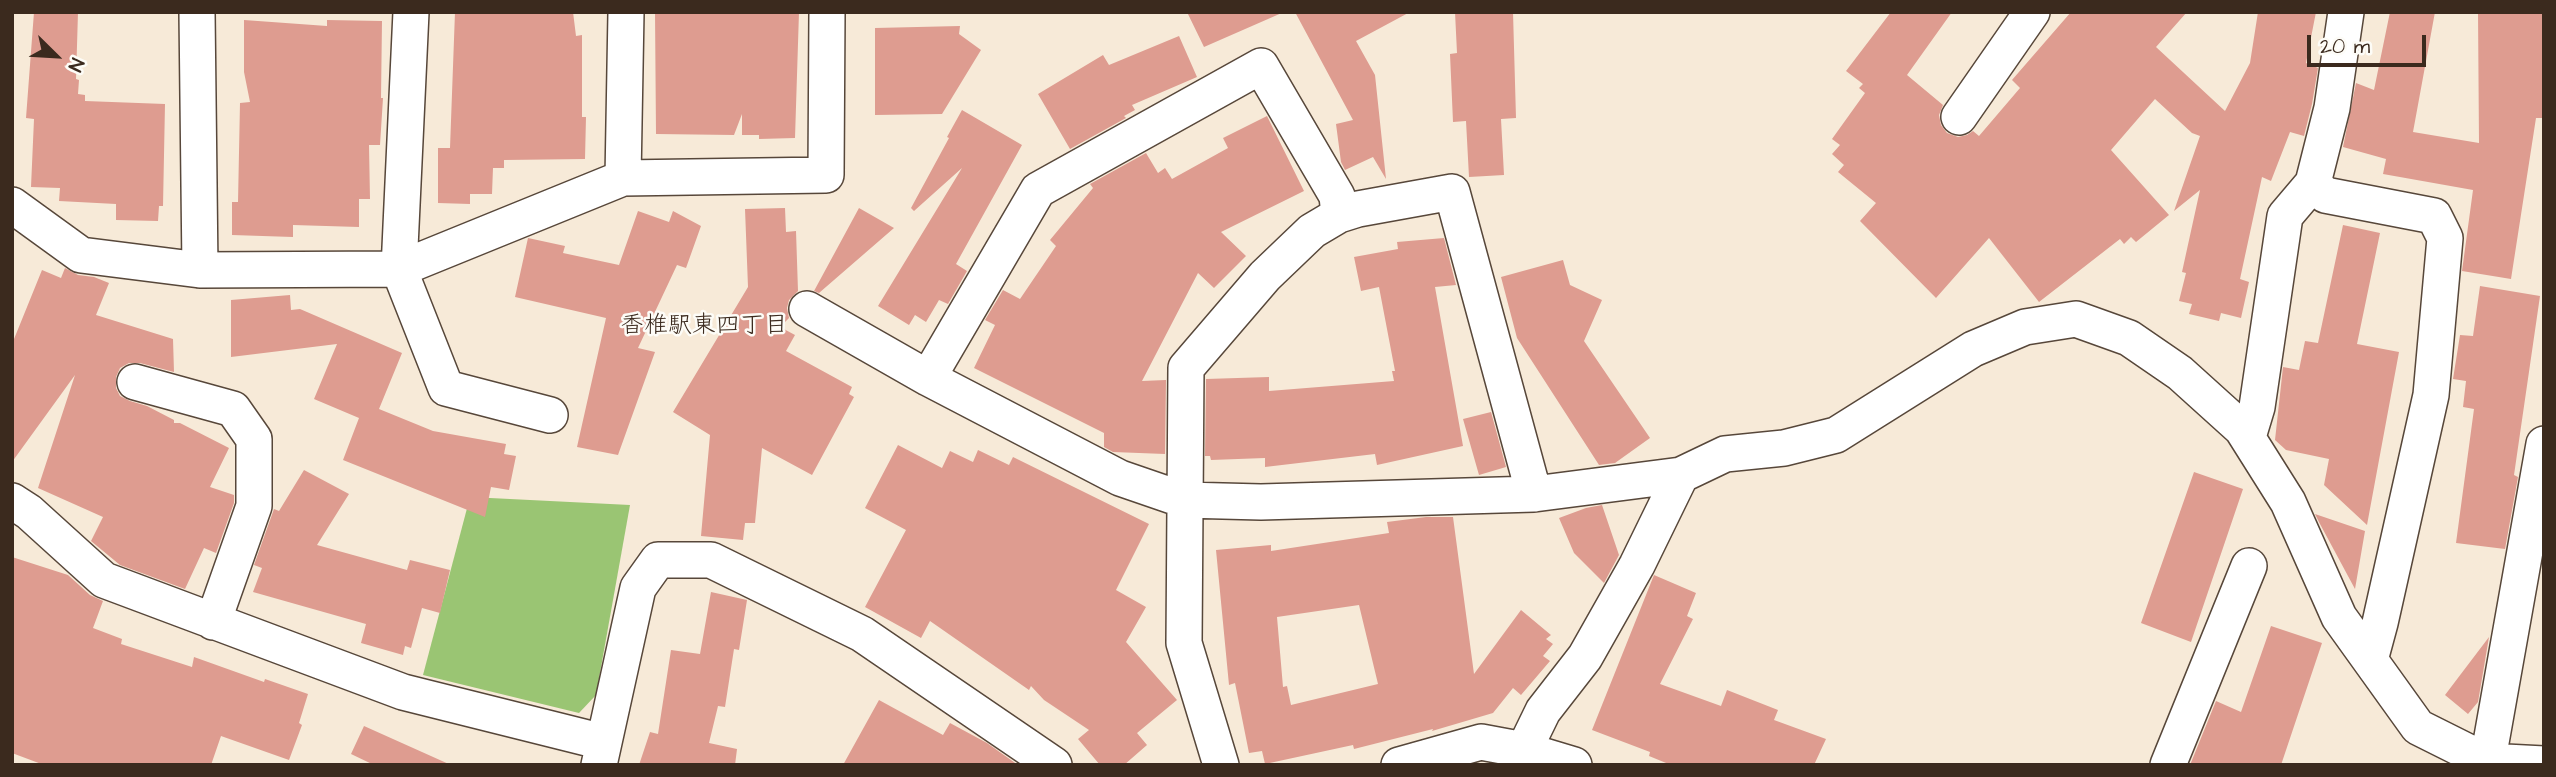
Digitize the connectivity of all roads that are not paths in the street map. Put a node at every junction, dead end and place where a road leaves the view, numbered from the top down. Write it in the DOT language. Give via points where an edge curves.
graph roads {
  1 [pos="197,12"];
  2 [pos="411,12"];
  3 [pos="626,12"];
  4 [pos="827,12"];
  5 [pos="2032,12"];
  6 [pos="2346,12"];
  7 [pos="1959,117"];
  8 [pos="623,178"];
  9 [pos="2313,183"];
  10 [pos="12,205"];
  11 [pos="1339,215"];
  12 [pos="398,269"];
  13 [pos="200,270"];
  14 [pos="807,309"];
  15 [pos="928,377"];
  16 [pos="135,382"];
  17 [pos="550,415"];
  18 [pos="2248,437"];
  19 [pos="2544,444"];
  20 [pos="1681,475"];
  21 [pos="1534,494"];
  22 [pos="1184,500"];
  23 [pos="12,501"];
  24 [pos="2249,566"];
  25 [pos="213,622"];
  26 [pos="2370,660"];
  27 [pos="1524,750"];
  28 [pos="601,753"];
  29 [pos="1037,759"];
  30 [pos="2487,763"];
  31 [pos="2544,764"];
  32 [pos="1221,765"];
  33 [pos="1399,765"];
  34 [pos="1574,765"];
  35 [pos="2168,765"];
  1 -- 13 [label="street"];
  2 -- 12 [label="street"];
  3 -- 8 [label="street"];
  4 -- 8 [label="street" via="826,175"];
  5 -- 7 [label="street"];
  6 -- 9 [label="street" via="2332,107"];
  8 -- 12 [label="street"];
  9 -- 18 [label="street" via="2285,216 2257,407"];
  9 -- 26 [label="street" via="2325,195 2434,216 2445,238 2431,395"];
  10 -- 13 [label="street" via="81,255"];
  11 -- 15 [label="street" via="1337,196 1261,66 1038,190"];
  11 -- 21 [label="street" via="1452,192"];
  11 -- 22 [label="street" via="1312,231 1265,276 1186,368"];
  12 -- 13 [label="street"];
  12 -- 17 [label="street" via="446,388"];
  14 -- 15 [label="street"];
  15 -- 22 [label="street" via="1120,478"];
  16 -- 25 [label="street" via="233,409 254,439 254,506"];
  18 -- 20 [label="street" via="2180,373 2129,338 2076,319 2025,327 1973,349 1836,435 1784,448 1725,454"];
  18 -- 26 [label="street" via="2288,502 2339,618"];
  19 -- 30 [label="street"];
  20 -- 21 [label="street"];
  20 -- 27 [label="street" via="1585,657 1543,711"];
  21 -- 22 [label="street"];
  22 -- 32 [label="street" via="1184,643"];
  23 -- 25 [label="street" via="104,580"];
  24 -- 35 [label="street"];
  25 -- 28 [label="street" via="403,692"];
  26 -- 30 [label="street" via="2418,727"];
  27 -- 33 [label="street" via="1481,742"];
  27 -- 34 [label="street"];
  28 -- 29 [label="street" via="638,588 658,559 711,560 862,634"];
  30 -- 31 [label="street"];
}
